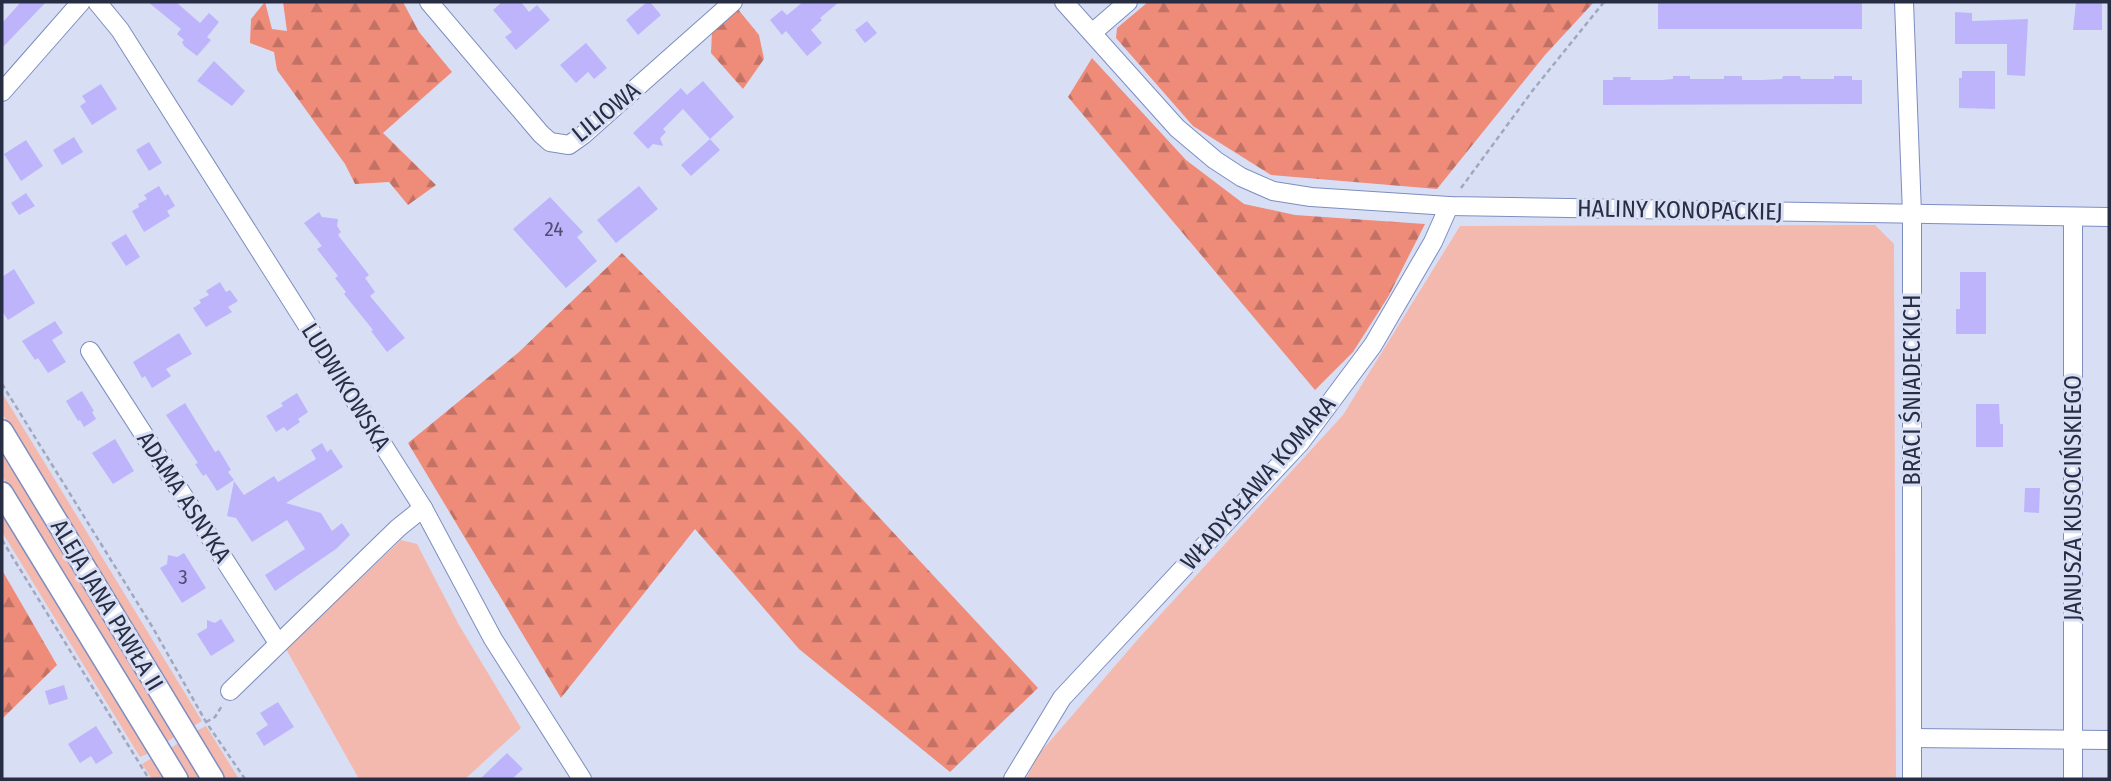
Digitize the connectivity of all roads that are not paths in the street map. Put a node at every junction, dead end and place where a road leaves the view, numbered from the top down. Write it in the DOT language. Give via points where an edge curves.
graph roads {
  1 [pos="81,2"];
  2 [pos="97,2"];
  3 [pos="429,2"];
  4 [pos="733,2"];
  5 [pos="1064,2"];
  6 [pos="1128,2"];
  7 [pos="1904,2"];
  8 [pos="1092,33"];
  9 [pos="2,92"];
  10 [pos="1449,206"];
  11 [pos="1912,214"];
  12 [pos="2109,217"];
  13 [pos="2073,218"];
  14 [pos="90,351"];
  15 [pos="2,432"];
  16 [pos="2,493"];
  17 [pos="423,508"];
  18 [pos="278,643"];
  19 [pos="230,691"];
  20 [pos="1912,738"];
  21 [pos="2073,740"];
  22 [pos="2109,740"];
  23 [pos="177,779"];
  24 [pos="213,779"];
  25 [pos="582,779"];
  26 [pos="1013,779"];
  27 [pos="1912,779"];
  28 [pos="2073,779"];
  1 -- 9 [label="street"];
  2 -- 17 [label="street, LUDWIKOWSKA" via="120,30"];
  3 -- 4 [label="street, LILIOWA" via="541,134 550,142 569,145"];
  5 -- 8 [label="street, HALINY KONOPACKIEJ"];
  6 -- 8 [label="street"];
  7 -- 11 [label="street, BRACI ŚNIADECKICH"];
  8 -- 10 [label="street, HALINY KONOPACKIEJ" via="1177,128 1241,177 1288,194"];
  10 -- 11 [label="street, HALINY KONOPACKIEJ"];
  10 -- 26 [label="street, WŁADYSŁAWA KOMARA" via="1373,345 1300,443 1062,698"];
  11 -- 13 [label="street, HALINY KONOPACKIEJ"];
  11 -- 20 [label="street, BRACI ŚNIADECKICH"];
  12 -- 13 [label="street, HALINY KONOPACKIEJ"];
  13 -- 21 [label="street, JANUSZA KUSOCIŃSKIEGO"];
  14 -- 18 [label="street, ADAMA ASNYKA"];
  15 -- 24 [label="street, ALEJA JANA PAWŁA II"];
  16 -- 23 [label="street, ALEJA JANA PAWŁA II"];
  17 -- 18 [label="street"];
  17 -- 25 [label="street, LUDWIKOWSKA" via="493,639"];
  18 -- 19 [label="street"];
  20 -- 21 [label="street"];
  20 -- 27 [label="street, BRACI ŚNIADECKICH"];
  21 -- 22 [label="street"];
  21 -- 28 [label="street, JANUSZA KUSOCIŃSKIEGO"];
}
